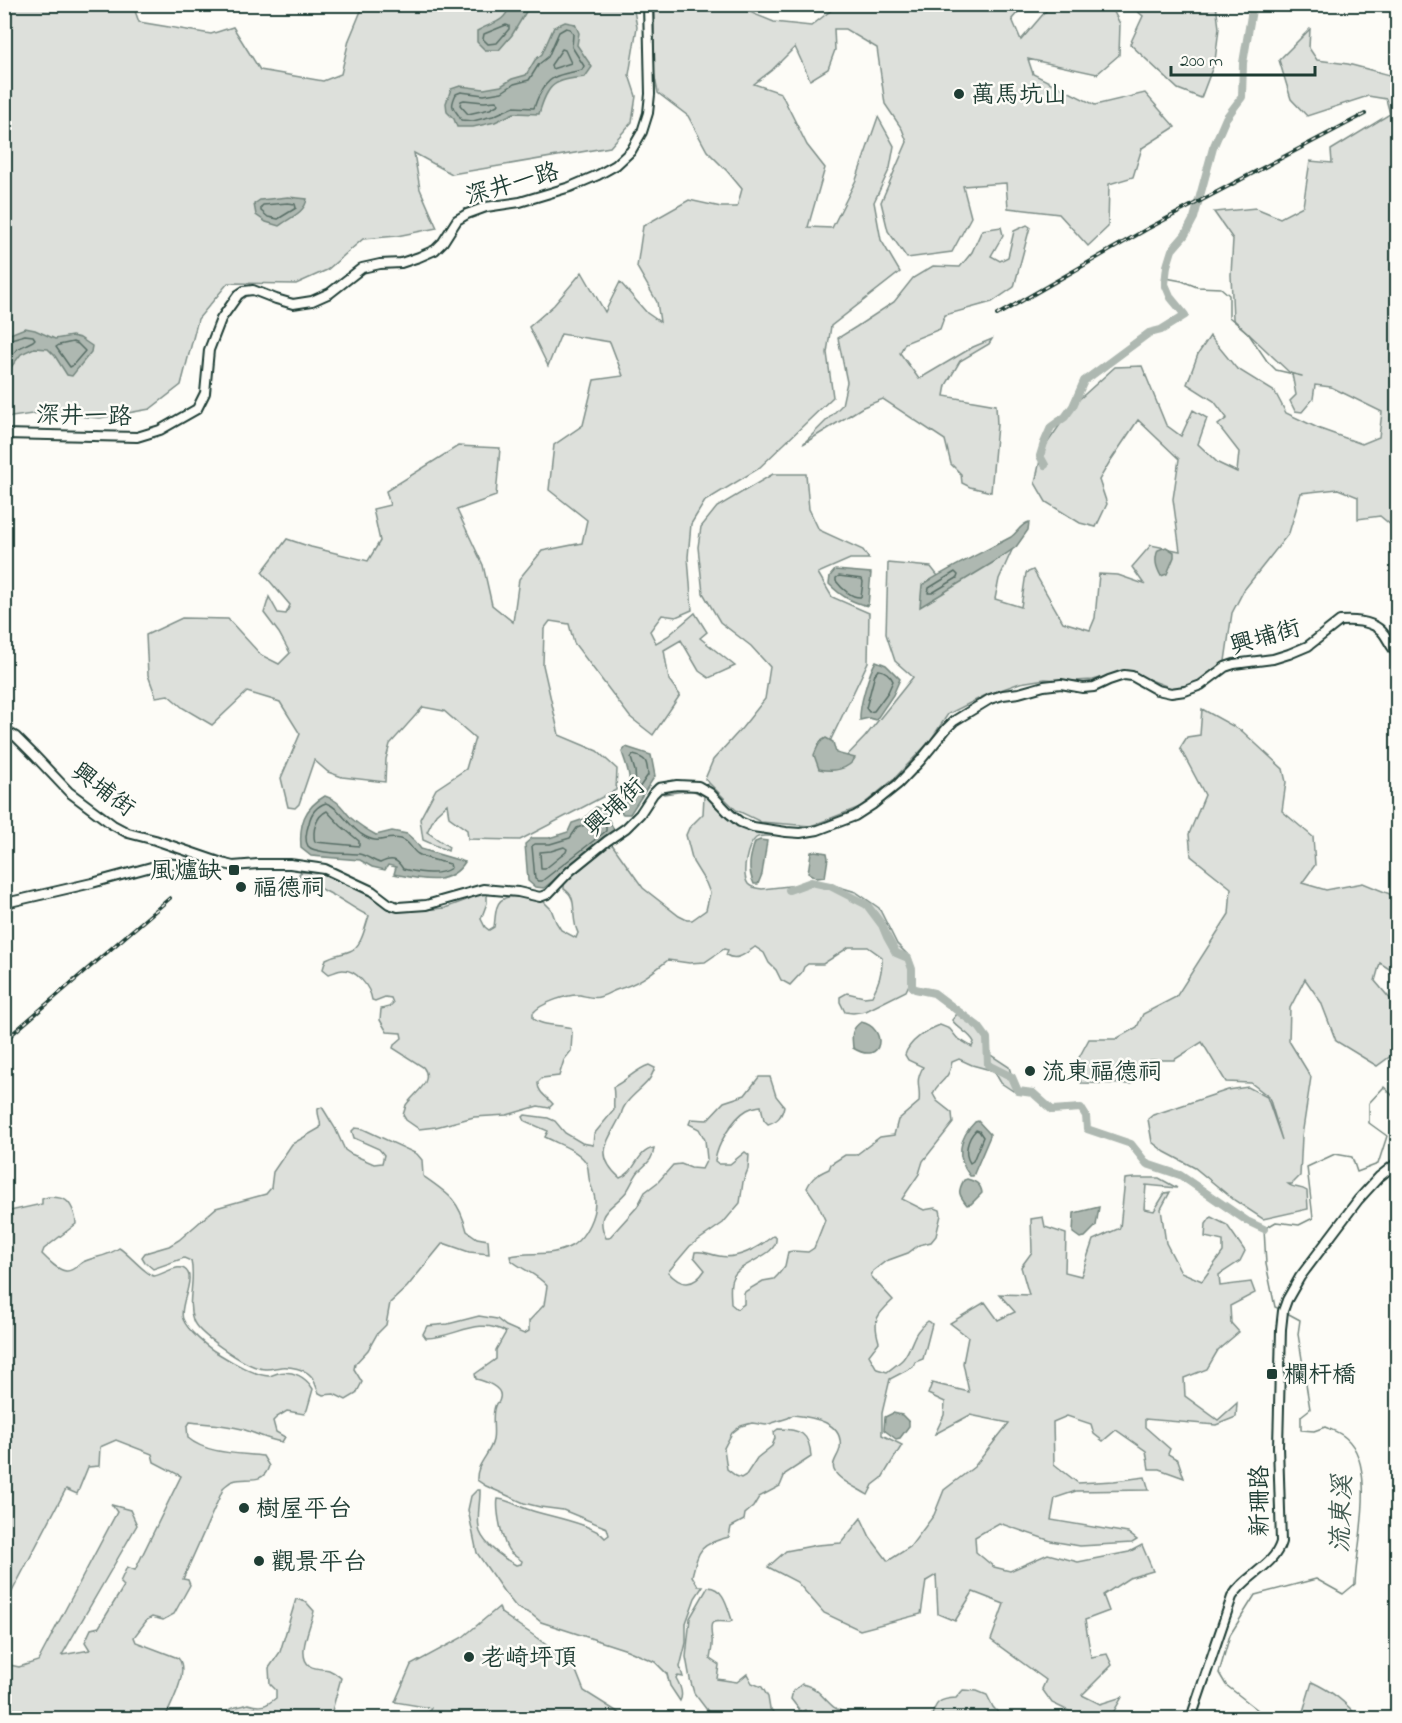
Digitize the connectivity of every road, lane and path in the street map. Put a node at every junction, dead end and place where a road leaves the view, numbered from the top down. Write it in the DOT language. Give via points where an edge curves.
graph roads {
  1 [pos="648,4"];
  2 [pos="4,434"];
  3 [pos="1398,654"];
  4 [pos="4,730"];
  5 [pos="204,856"];
  6 [pos="225,864"];
  7 [pos="203,868"];
  8 [pos="4,904"];
  9 [pos="1398,1162"];
  10 [pos="1191,1719"];
  1 -- 2 [label="street, 深井一路" via="648,113 631,151 616,165 570,187 467,214 457,220 435,250 401,263 362,268 330,293 312,301 293,303 253,290 244,291 217,329 209,350 205,393 197,409 160,430 137,437"];
  3 -- 6 [label="street, 興埔街" via="1378,628 1340,621 1308,646 1289,654 1225,667 1185,692 1157,690 1124,675 1094,687 1061,684 1003,695 954,721 898,784 872,805 819,830 800,833 753,827 740,822 698,786 659,788 626,828 540,897 483,889 426,905 398,907 325,869 290,864"];
  4 -- 5 [label="street, 興埔街" via="16,737 69,792 113,825"];
  5 -- 6 [label="street, 興埔街"];
  5 -- 7 [label="street" via="208,863"];
  6 -- 7 [label="street"];
  7 -- 8 [label="street" via="166,862"];
  9 -- 10 [label="street, 新珊路" via="1368,1187 1287,1300 1281,1329 1278,1446 1281,1542 1274,1557 1232,1597"];
}
